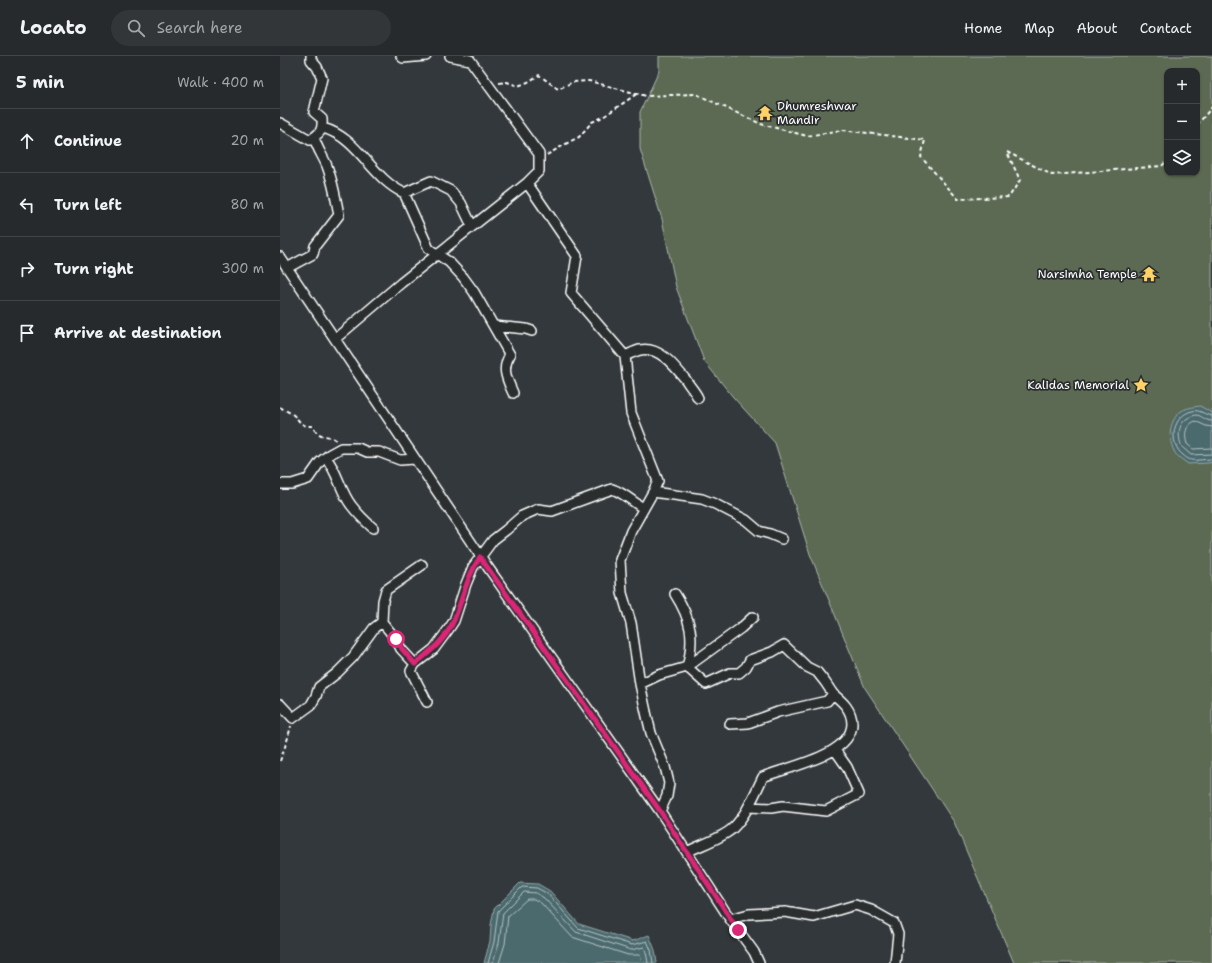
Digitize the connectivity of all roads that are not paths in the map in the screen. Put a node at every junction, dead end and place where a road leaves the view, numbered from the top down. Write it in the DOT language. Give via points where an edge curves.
graph roads {
  1 [pos="311,56"];
  2 [pos="401,56"];
  3 [pos="426,56"];
  4 [pos="450,56"];
  5 [pos="465,57"];
  6 [pos="280,123"];
  7 [pos="322,128"];
  8 [pos="314,138"];
  9 [pos="527,183"];
  10 [pos="404,193"];
  11 [pos="472,226"];
  12 [pos="438,254"];
  13 [pos="280,257"];
  14 [pos="288,268"];
  15 [pos="494,326"];
  16 [pos="532,331"];
  17 [pos="335,339"];
  18 [pos="625,356"];
  19 [pos="514,393"];
  20 [pos="698,398"];
  21 [pos="326,458"];
  22 [pos="415,459"];
  23 [pos="280,484"];
  24 [pos="654,492"];
  25 [pos="643,508"];
  26 [pos="373,528"];
  27 [pos="782,539"];
  28 [pos="480,557"];
  29 [pos="422,566"];
  30 [pos="675,594"];
  31 [pos="753,617"];
  32 [pos="382,622"];
  33 [pos="415,664"];
  34 [pos="687,667"];
  35 [pos="640,684"];
  36 [pos="833,694"];
  37 [pos="427,702"];
  38 [pos="280,704"];
  39 [pos="730,724"];
  40 [pos="834,750"];
  41 [pos="749,807"];
  42 [pos="660,811"];
  43 [pos="687,852"];
  44 [pos="730,919"];
  45 [pos="759,963"];
  46 [pos="895,963"];
  1 -- 7 [label="street" via="322,78 314,112 322,118"];
  2 -- 3 [label="street"];
  4 -- 5 [label="street"];
  5 -- 9 [label="street" via="470,60 539,154 539,171"];
  6 -- 8 [label="street" via="310,140"];
  7 -- 8 [label="street"];
  7 -- 10 [label="street" via="348,140 382,178 396,190"];
  8 -- 14 [label="street" via="331,177 339,215 315,246 313,254"];
  9 -- 11 [label="street"];
  9 -- 18 [label="street" via="577,256 571,293"];
  10 -- 11 [label="street" via="431,181 451,191 461,203"];
  10 -- 12 [label="street" via="428,249"];
  11 -- 12 [label="street"];
  12 -- 15 [label="street" via="463,277"];
  12 -- 17 [label="street"];
  13 -- 14 [label="street"];
  14 -- 17 [label="street"];
  15 -- 16 [label="street"];
  15 -- 19 [label="street" via="510,355 506,362 506,378"];
  17 -- 22 [label="street"];
  18 -- 20 [label="street" via="641,350 655,352 677,368 695,390"];
  18 -- 24 [label="street" via="631,413 658,481"];
  21 -- 22 [label="street" via="341,448 358,448 400,460"];
  21 -- 23 [label="street" via="308,479 292,484"];
  21 -- 26 [label="street" via="332,465 351,505"];
  22 -- 28 [label="street"];
  24 -- 25 [label="street"];
  24 -- 27 [label="street" via="715,504 746,520 759,531"];
  25 -- 28 [label="street" via="622,492 612,489 552,512 538,509 522,516 492,540"];
  25 -- 35 [label="street" via="620,560 622,593 631,623"];
  28 -- 33 [label="street" via="448,630 434,649"];
  28 -- 42 [label="street"];
  29 -- 32 [label="street" via="386,590"];
  30 -- 34 [label="street" via="689,619 691,653"];
  31 -- 34 [label="street"];
  32 -- 33 [label="street"];
  32 -- 38 [label="street" via="374,628 353,658 319,687 311,705 293,718"];
  33 -- 37 [label="street" via="411,671"];
  34 -- 35 [label="street" via="659,675"];
  34 -- 36 [label="street" via="706,684 730,673 738,673 750,660 784,645 816,672"];
  35 -- 42 [label="street" via="651,733 666,767 669,783 667,796"];
  36 -- 39 [label="street" via="827,700 778,712 748,723"];
  36 -- 40 [label="street" via="844,702 852,721 851,732"];
  40 -- 41 [label="street" via="815,760 763,777"];
  40 -- 41 [label="street" via="847,767 859,794 826,811 783,806"];
  41 -- 43 [label="street" via="733,828"];
  42 -- 43 [label="street"];
  43 -- 44 [label="street"];
  44 -- 45 [label="street"];
  44 -- 46 [label="street" via="749,914 785,912 814,916 855,905 871,910 894,923 898,934"];
}
